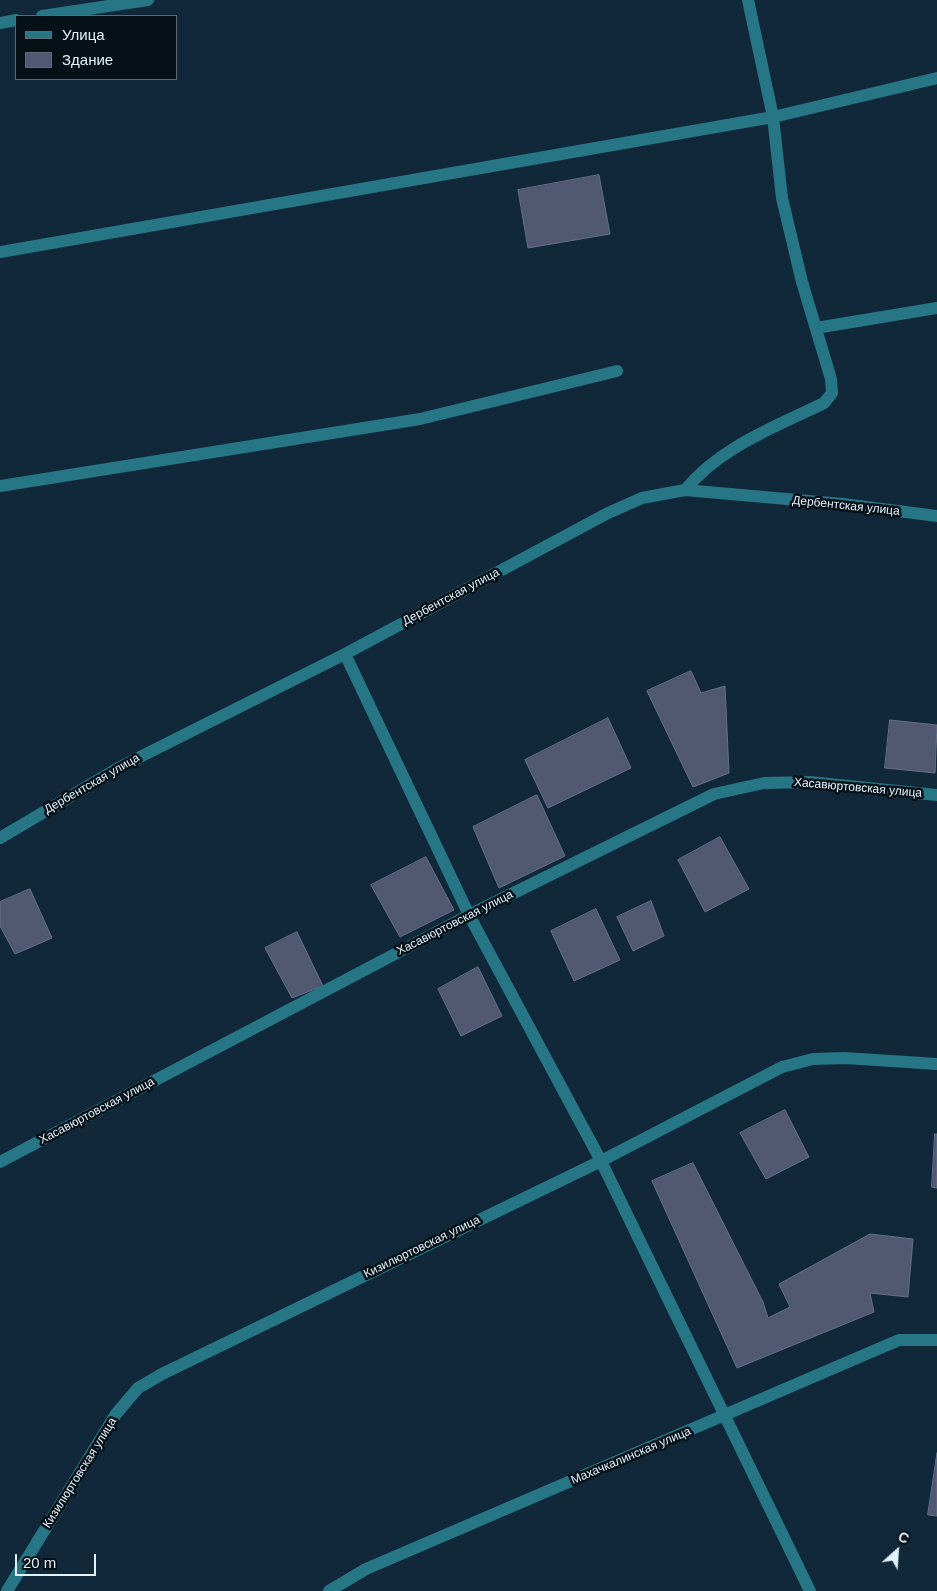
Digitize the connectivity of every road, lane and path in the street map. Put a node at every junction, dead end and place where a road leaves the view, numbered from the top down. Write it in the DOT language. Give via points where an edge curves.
graph roads {
  1 [pos="148,0"];
  2 [pos="748,0"];
  3 [pos="49,15"];
  4 [pos="15,20"];
  5 [pos="0,23"];
  6 [pos="937,78"];
  7 [pos="773,117"];
  8 [pos="0,252"];
  9 [pos="937,308"];
  10 [pos="816,328"];
  11 [pos="617,372"];
  12 [pos="0,486"];
  13 [pos="685,490"];
  14 [pos="937,516"];
  15 [pos="346,654"];
  16 [pos="937,795"];
  17 [pos="0,838"];
  18 [pos="469,915"];
  19 [pos="937,1064"];
  20 [pos="601,1161"];
  21 [pos="0,1162"];
  22 [pos="937,1340"];
  23 [pos="724,1417"];
  24 [pos="7,1591"];
  25 [pos="329,1591"];
  26 [pos="810,1591"];
  1 -- 3 [label="street"];
  2 -- 7 [label="street"];
  4 -- 5 [label="street"];
  6 -- 7 [label="street"];
  7 -- 8 [label="street"];
  7 -- 10 [label="street" via="782,198"];
  9 -- 10 [label="street"];
  10 -- 13 [label="street" via="831,379 832,393 824,403 736,446 697,475"];
  11 -- 12 [label="street" via="420,419"];
  13 -- 14 [label="street, Дербентская улица"];
  13 -- 15 [label="street, Дербентская улица" via="642,498 608,513"];
  15 -- 17 [label="street, Дербентская улица" via="120,767"];
  15 -- 18 [label="street"];
  16 -- 18 [label="street, Хасавюртовская улица" via="810,782 764,783 714,794"];
  18 -- 20 [label="street"];
  18 -- 21 [label="street, Хасавюртовская улица"];
  19 -- 20 [label="street, Кизилюртовская улица" via="845,1058 813,1059 782,1067"];
  20 -- 23 [label="street"];
  20 -- 24 [label="street, Кизилюртовская улица" via="138,1388 116,1414"];
  22 -- 23 [label="street, Махачкалинская улица" via="899,1340"];
  23 -- 25 [label="street, Махачкалинская улица" via="366,1569"];
  23 -- 26 [label="street"];
}
